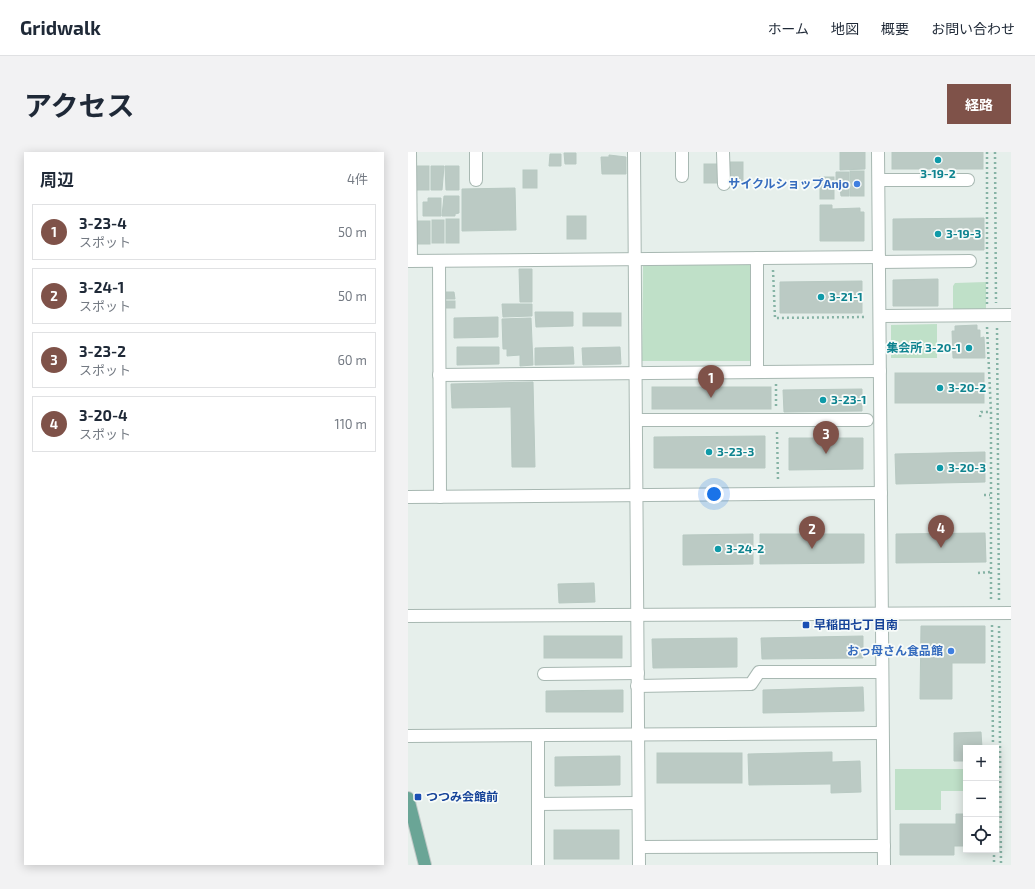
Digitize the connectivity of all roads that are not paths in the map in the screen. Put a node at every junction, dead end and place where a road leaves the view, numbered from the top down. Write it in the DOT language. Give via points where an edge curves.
graph roads {
  1 [pos="410,152"];
  2 [pos="476,152"];
  3 [pos="634,152"];
  4 [pos="682,152"];
  5 [pos="723,152"];
  6 [pos="878,152"];
  7 [pos="682,176"];
  8 [pos="476,180"];
  9 [pos="878,180"];
  10 [pos="968,180"];
  11 [pos="724,184"];
  12 [pos="757,258"];
  13 [pos="634,259"];
  14 [pos="439,260"];
  15 [pos="879,260"];
  16 [pos="410,261"];
  17 [pos="970,261"];
  18 [pos="1011,315"];
  19 [pos="880,316"];
  20 [pos="880,371"];
  21 [pos="758,372"];
  22 [pos="636,373"];
  23 [pos="439,375"];
  24 [pos="636,420"];
  25 [pos="867,420"];
  26 [pos="881,493"];
  27 [pos="637,496"];
  28 [pos="408,497"];
  29 [pos="440,497"];
  30 [pos="1000,613"];
  31 [pos="882,614"];
  32 [pos="638,615"];
  33 [pos="408,616"];
  34 [pos="881,672"];
  35 [pos="638,673"];
  36 [pos="544,674"];
  37 [pos="638,686"];
  38 [pos="882,733"];
  39 [pos="638,735"];
  40 [pos="408,736"];
  41 [pos="538,736"];
  42 [pos="408,798"];
  43 [pos="638,803"];
  44 [pos="538,804"];
  45 [pos="884,846"];
  46 [pos="639,847"];
  47 [pos="425,865"];
  48 [pos="538,865"];
  49 [pos="639,865"];
  50 [pos="884,865"];
  1 -- 16 [label="street"];
  2 -- 8 [label="street"];
  3 -- 13 [label="street"];
  4 -- 7 [label="street"];
  5 -- 11 [label="street"];
  6 -- 9 [label="street"];
  9 -- 10 [label="street"];
  9 -- 15 [label="street"];
  12 -- 13 [label="street"];
  12 -- 15 [label="street"];
  12 -- 21 [label="street"];
  13 -- 14 [label="street"];
  13 -- 22 [label="street"];
  14 -- 16 [label="street"];
  14 -- 23 [label="street"];
  15 -- 17 [label="street"];
  15 -- 19 [label="street"];
  18 -- 19 [label="street"];
  19 -- 20 [label="street"];
  20 -- 21 [label="street"];
  20 -- 26 [label="street"];
  21 -- 22 [label="street"];
  22 -- 23 [label="street"];
  22 -- 24 [label="street"];
  23 -- 29 [label="street"];
  24 -- 25 [label="street"];
  24 -- 27 [label="street"];
  26 -- 27 [label="street"];
  26 -- 31 [label="street"];
  27 -- 29 [label="street"];
  27 -- 32 [label="street"];
  28 -- 29 [label="street"];
  30 -- 31 [label="street"];
  31 -- 32 [label="street"];
  31 -- 34 [label="street"];
  32 -- 33 [label="street"];
  32 -- 35 [label="street"];
  34 -- 37 [label="street" via="759,672 751,684"];
  34 -- 38 [label="street"];
  35 -- 36 [label="street"];
  35 -- 37 [label="street"];
  37 -- 39 [label="street"];
  38 -- 39 [label="street"];
  38 -- 45 [label="street"];
  39 -- 41 [label="street"];
  39 -- 43 [label="street"];
  40 -- 41 [label="street"];
  41 -- 44 [label="street"];
  42 -- 47 [label="main road"];
  43 -- 44 [label="street"];
  43 -- 46 [label="street"];
  44 -- 48 [label="street"];
  45 -- 46 [label="street"];
  45 -- 50 [label="street"];
  46 -- 49 [label="street"];
}
